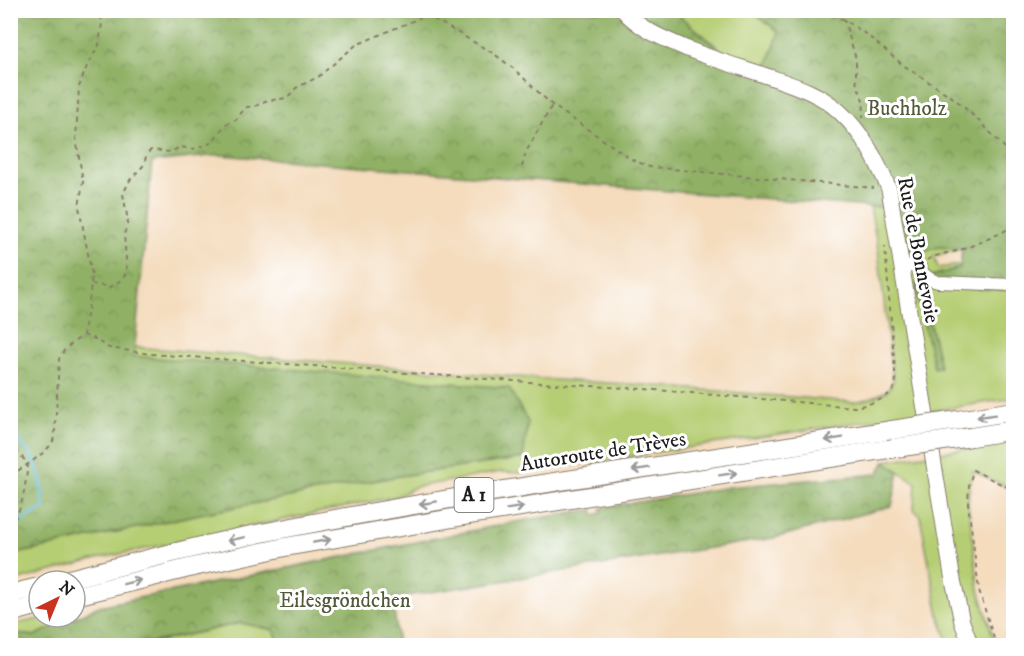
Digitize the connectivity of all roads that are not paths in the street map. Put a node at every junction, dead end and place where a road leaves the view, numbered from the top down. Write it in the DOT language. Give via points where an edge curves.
graph roads {
  1 [pos="623,10"];
  2 [pos="902,267"];
  3 [pos="1014,285"];
  4 [pos="1014,411"];
  5 [pos="1014,430"];
  6 [pos="87,574"];
  7 [pos="27,590"];
  8 [pos="87,593"];
  9 [pos="10,594"];
  10 [pos="27,608"];
  11 [pos="10,613"];
  12 [pos="971,645"];
  1 -- 2 [label="main road, Rue de Bonnevoie" via="653,34 819,96 840,112 870,148 889,189"];
  2 -- 3 [label="lane" via="918,265 929,280 938,282"];
  2 -- 12 [label="main road, Rue de Bonnevoie" via="952,575"];
  4 -- 6 [label="highway, Autoroute de Trèves / A 1, one-way, bridge" via="282,529"];
  8 -- 5 [label="highway, Autoroute de Trèves / A 1, one-way, bridge" via="285,547"];
  7 -- 9 [label="highway"];
  10 -- 11 [label="highway"];
}
